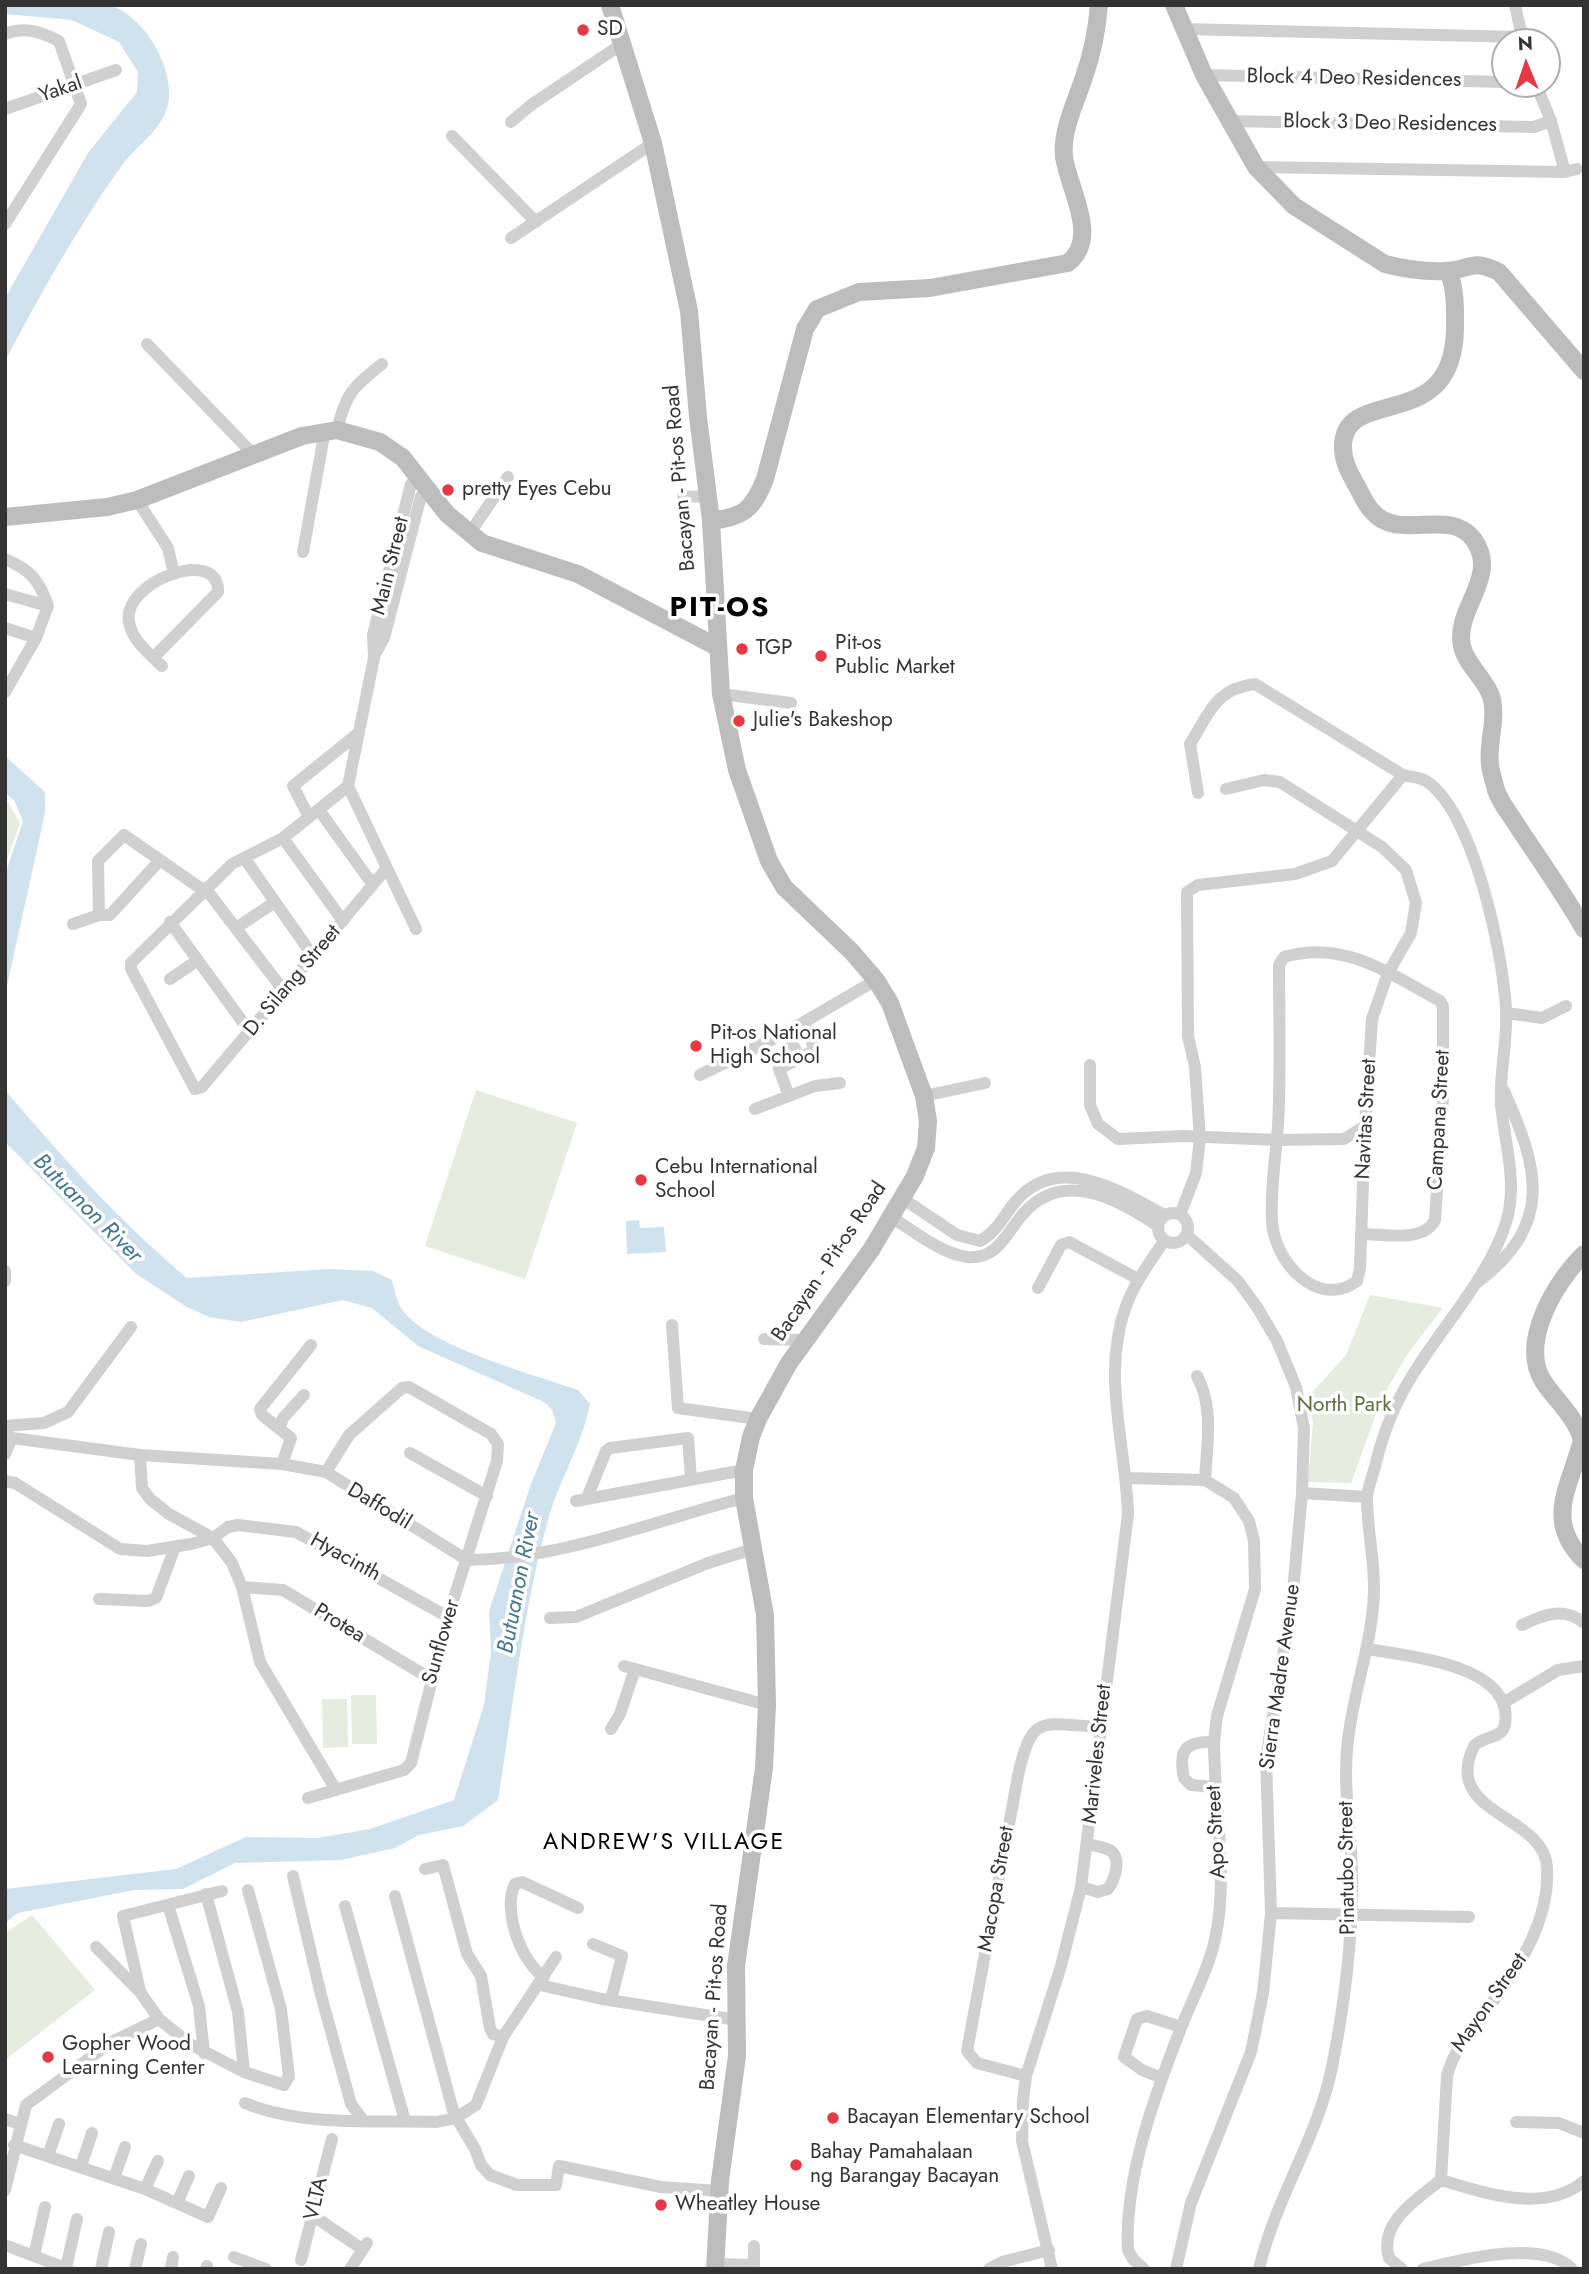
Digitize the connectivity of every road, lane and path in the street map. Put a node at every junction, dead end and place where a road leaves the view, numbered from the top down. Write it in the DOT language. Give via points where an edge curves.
graph roads {
  1 [pos="610,5"];
  2 [pos="1098,5"];
  3 [pos="1174,5"];
  4 [pos="1515,5"];
  5 [pos="1520,28"];
  6 [pos="1184,29"];
  7 [pos="5,34"];
  8 [pos="1491,39"];
  9 [pos="622,44"];
  10 [pos="116,70"];
  11 [pos="1204,75"];
  12 [pos="1491,82"];
  13 [pos="74,85"];
  14 [pos="1542,98"];
  15 [pos="5,109"];
  16 [pos="1228,121"];
  17 [pos="1551,121"];
  18 [pos="511,122"];
  19 [pos="452,136"];
  20 [pos="653,144"];
  21 [pos="1256,167"];
  22 [pos="536,222"];
  23 [pos="5,224"];
  24 [pos="511,238"];
  25 [pos="1448,271"];
  26 [pos="147,344"];
  27 [pos="382,364"];
  28 [pos="1584,371"];
  29 [pos="331,430"];
  30 [pos="253,454"];
  31 [pos="508,477"];
  32 [pos="423,485"];
  33 [pos="707,496"];
  34 [pos="683,497"];
  35 [pos="137,500"];
  36 [pos="7,521"];
  37 [pos="711,521"];
  38 [pos="469,534"];
  39 [pos="303,552"];
  40 [pos="5,559"];
  41 [pos="174,574"];
  42 [pos="5,593"];
  43 [pos="48,606"];
  44 [pos="5,628"];
  45 [pos="36,638"];
  46 [pos="717,647"];
  47 [pos="5,661"];
  48 [pos="20,665"];
  49 [pos="5,692"];
  50 [pos="721,694"];
  51 [pos="792,703"];
  52 [pos="356,735"];
  53 [pos="1403,775"];
  54 [pos="348,786"];
  55 [pos="1226,789"];
  56 [pos="1198,793"];
  57 [pos="314,814"];
  58 [pos="1354,830"];
  59 [pos="283,838"];
  60 [pos="245,859"];
  61 [pos="160,860"];
  62 [pos="387,868"];
  63 [pos="373,884"];
  64 [pos="204,889"];
  65 [pos="275,902"];
  66 [pos="99,915"];
  67 [pos="343,921"];
  68 [pos="170,922"];
  69 [pos="73,923"];
  70 [pos="236,928"];
  71 [pos="416,929"];
  72 [pos="1584,929"];
  73 [pos="313,956"];
  74 [pos="198,960"];
  75 [pos="1388,973"];
  76 [pos="170,979"];
  77 [pos="876,980"];
  78 [pos="284,991"];
  79 [pos="1566,1006"];
  80 [pos="1507,1013"];
  81 [pos="804,1023"];
  82 [pos="250,1032"];
  83 [pos="787,1032"];
  84 [pos="800,1059"];
  85 [pos="1090,1065"];
  86 [pos="700,1075"];
  87 [pos="840,1083"];
  88 [pos="985,1083"];
  89 [pos="1501,1084"];
  90 [pos="789,1096"];
  91 [pos="924,1096"];
  92 [pos="755,1109"];
  93 [pos="1365,1126"];
  94 [pos="1200,1138"];
  95 [pos="1344,1139"];
  96 [pos="1277,1140"];
  97 [pos="1364,1148"];
  98 [pos="1108,1191"];
  99 [pos="902,1198"];
  100 [pos="1180,1215"];
  101 [pos="891,1217"];
  102 [pos="1161,1221"];
  103 [pos="1362,1234"];
  104 [pos="957,1235"];
  105 [pos="1187,1235"];
  106 [pos="1164,1241"];
  107 [pos="949,1252"];
  108 [pos="1584,1254"];
  109 [pos="5,1271"];
  110 [pos="1139,1279"];
  111 [pos="5,1281"];
  112 [pos="1476,1283"];
  113 [pos="1038,1289"];
  114 [pos="672,1325"];
  115 [pos="131,1326"];
  116 [pos="764,1339"];
  117 [pos="804,1340"];
  118 [pos="311,1345"];
  119 [pos="1197,1376"];
  120 [pos="304,1395"];
  121 [pos="758,1419"];
  122 [pos="280,1427"];
  123 [pos="7,1433"];
  124 [pos="410,1453"];
  125 [pos="5,1454"];
  126 [pos="140,1455"];
  127 [pos="282,1464"];
  128 [pos="744,1470"];
  129 [pos="326,1472"];
  130 [pos="1127,1478"];
  131 [pos="691,1479"];
  132 [pos="1205,1480"];
  133 [pos="5,1481"];
  134 [pos="1302,1493"];
  135 [pos="487,1496"];
  136 [pos="1367,1497"];
  137 [pos="744,1499"];
  138 [pos="213,1538"];
  139 [pos="175,1546"];
  140 [pos="753,1549"];
  141 [pos="467,1560"];
  142 [pos="1584,1560"];
  143 [pos="242,1587"];
  144 [pos="99,1599"];
  145 [pos="448,1617"];
  146 [pos="550,1618"];
  147 [pos="1584,1623"];
  148 [pos="1522,1625"];
  149 [pos="1368,1648"];
  150 [pos="1584,1666"];
  151 [pos="431,1679"];
  152 [pos="1503,1703"];
  153 [pos="767,1705"];
  154 [pos="1100,1727"];
  155 [pos="611,1729"];
  156 [pos="1214,1742"];
  157 [pos="1214,1787"];
  158 [pos="336,1790"];
  159 [pos="308,1798"];
  160 [pos="1088,1844"];
  161 [pos="425,1869"];
  162 [pos="293,1876"];
  163 [pos="1081,1887"];
  164 [pos="248,1890"];
  165 [pos="222,1891"];
  166 [pos="206,1894"];
  167 [pos="396,1896"];
  168 [pos="168,1905"];
  169 [pos="345,1906"];
  170 [pos="579,1908"];
  171 [pos="1271,1913"];
  172 [pos="1350,1915"];
  173 [pos="1468,1917"];
  174 [pos="593,1944"];
  175 [pos="96,1947"];
  176 [pos="556,1957"];
  177 [pos="542,1981"];
  178 [pos="140,1992"];
  179 [pos="611,2000"];
  180 [pos="159,2019"];
  181 [pos="737,2020"];
  182 [pos="1181,2027"];
  183 [pos="503,2037"];
  184 [pos="204,2053"];
  185 [pos="244,2072"];
  186 [pos="1026,2076"];
  187 [pos="1162,2078"];
  188 [pos="245,2102"];
  189 [pos="456,2118"];
  190 [pos="5,2119"];
  191 [pos="363,2120"];
  192 [pos="405,2121"];
  193 [pos="1516,2122"];
  194 [pos="59,2123"];
  195 [pos="19,2124"];
  196 [pos="92,2133"];
  197 [pos="1584,2133"];
  198 [pos="332,2139"];
  199 [pos="125,2147"];
  200 [pos="10,2151"];
  201 [pos="48,2156"];
  202 [pos="158,2161"];
  203 [pos="81,2166"];
  204 [pos="189,2175"];
  205 [pos="114,2178"];
  206 [pos="1441,2180"];
  207 [pos="1584,2181"];
  208 [pos="221,2188"];
  209 [pos="145,2189"];
  210 [pos="5,2190"];
  211 [pos="719,2191"];
  212 [pos="177,2203"];
  213 [pos="45,2207"];
  214 [pos="312,2215"];
  215 [pos="77,2219"];
  216 [pos="108,2232"];
  217 [pos="141,2244"];
  218 [pos="5,2245"];
  219 [pos="754,2246"];
  220 [pos="1049,2250"];
  221 [pos="34,2256"];
  222 [pos="234,2257"];
  223 [pos="301,2260"];
  224 [pos="715,2266"];
  225 [pos="67,2268"];
  226 [pos="101,2269"];
  227 [pos="135,2269"];
  228 [pos="266,2269"];
  229 [pos="350,2269"];
  230 [pos="989,2269"];
  231 [pos="1052,2269"];
  232 [pos="1144,2269"];
  233 [pos="1176,2269"];
  234 [pos="1259,2269"];
  235 [pos="1402,2269"];
  236 [pos="1423,2269"];
  237 [pos="1572,2269"];
  1 -- 9 [label="street, Bacayan - Pit-os Road"];
  2 -- 37 [label="street" via="1093,50 1064,139 1064,157 1083,230 1076,256 1068,263 999,277 930,288 859,292 817,309 805,329 755,503 737,517"];
  3 -- 6 [label="street"];
  4 -- 5 [label="street"];
  6 -- 8 [label="street"];
  6 -- 11 [label="street"];
  7 -- 13 [label="street" via="38,31 59,41"];
  9 -- 18 [label="street"];
  9 -- 20 [label="street, Bacayan - Pit-os Road"];
  10 -- 13 [label="street, Yakal"];
  11 -- 12 [label="street, Block 4 Deo Residences"];
  11 -- 16 [label="street"];
  13 -- 15 [label="street, Yakal"];
  13 -- 23 [label="street" via="81,107"];
  14 -- 17 [label="street"];
  16 -- 17 [label="street, Block 3 Deo Residences" via="1534,127"];
  16 -- 21 [label="street"];
  17 -- 21 [label="street" via="1571,171"];
  19 -- 22 [label="street"];
  20 -- 22 [label="street"];
  20 -- 33 [label="street, Bacayan - Pit-os Road" via="689,311"];
  21 -- 25 [label="street" via="1294,206 1385,264"];
  22 -- 24 [label="street"];
  25 -- 28 [label="street" via="1468,264 1499,272"];
  25 -- 72 [label="street" via="1455,310 1455,350 1449,371 1421,398 1355,421 1345,433 1343,454 1366,503 1378,517 1404,526 1462,528 1476,544 1479,587 1465,616 1462,648 1492,700 1489,764 1497,794"];
  26 -- 30 [label="street"];
  27 -- 29 [label="street" via="344,400"];
  29 -- 30 [label="street"];
  29 -- 32 [label="street" via="365,436 391,448"];
  29 -- 39 [label="street"];
  30 -- 35 [label="street"];
  31 -- 38 [label="street"];
  32 -- 38 [label="street"];
  32 -- 52 [label="street, Main Street" via="411,484 373,635 374,658"];
  33 -- 34 [label="street"];
  33 -- 37 [label="street, Bacayan - Pit-os Road"];
  35 -- 36 [label="street"];
  35 -- 41 [label="street" via="168,548"];
  37 -- 46 [label="street, Bacayan - Pit-os Road"];
  38 -- 46 [label="street" via="503,552 578,574"];
  40 -- 43 [label="street" via="35,576"];
  41 -- 41 [label="street" via="205,570 216,577 218,592 157,662 136,638 128,612 152,582"];
  42 -- 43 [label="street"];
  43 -- 45 [label="street"];
  44 -- 45 [label="street"];
  45 -- 48 [label="street"];
  46 -- 50 [label="street, Bacayan - Pit-os Road"];
  47 -- 48 [label="street"];
  48 -- 49 [label="street"];
  50 -- 51 [label="street"];
  50 -- 77 [label="street, Bacayan - Pit-os Road" via="737,770 769,861 783,887"];
  52 -- 54 [label="street, Main Street"];
  52 -- 57 [label="street" via="293,786"];
  53 -- 56 [label="street" via="1255,684 1233,687 1219,699 1190,744"];
  53 -- 58 [label="street"];
  53 -- 80 [label="street" via="1424,779 1440,795 1464,836 1486,892"];
  54 -- 57 [label="street"];
  54 -- 62 [label="street"];
  55 -- 58 [label="street, Navitas Street" via="1264,780 1280,782"];
  57 -- 59 [label="street"];
  57 -- 63 [label="street"];
  58 -- 75 [label="street, Navitas Street" via="1382,847 1406,870 1412,886 1416,903 1411,933"];
  58 -- 94 [label="street" via="1332,861 1296,874 1198,885 1187,892 1188,1037"];
  59 -- 60 [label="street"];
  59 -- 67 [label="street"];
  60 -- 64 [label="street" via="232,864"];
  60 -- 65 [label="street"];
  61 -- 64 [label="street"];
  61 -- 66 [label="street" via="110,915"];
  61 -- 66 [label="street" via="124,835 98,861"];
  62 -- 63 [label="street, D. Silang Street"];
  62 -- 71 [label="street"];
  63 -- 67 [label="street, D. Silang Street"];
  64 -- 68 [label="street"];
  64 -- 70 [label="street"];
  65 -- 70 [label="street"];
  65 -- 73 [label="street"];
  66 -- 69 [label="street"];
  67 -- 73 [label="street, D. Silang Street"];
  68 -- 74 [label="street"];
  68 -- 82 [label="street, D. Silang Street" via="130,965 195,1088 202,1087"];
  70 -- 78 [label="street"];
  73 -- 78 [label="street, D. Silang Street"];
  74 -- 76 [label="street"];
  74 -- 82 [label="street"];
  75 -- 93 [label="street, Navitas Street" via="1372,1019"];
  75 -- 96 [label="street, Campana Street" via="1330,951 1292,954 1281,960"];
  75 -- 103 [label="street, Campana Street" via="1440,1001 1445,1012 1435,1220 1432,1228 1419,1234"];
  77 -- 81 [label="street"];
  77 -- 91 [label="street, Bacayan - Pit-os Road" via="902,1031"];
  78 -- 82 [label="street, D. Silang Street"];
  79 -- 80 [label="street" via="1542,1018"];
  80 -- 89 [label="street"];
  81 -- 83 [label="street"];
  81 -- 84 [label="street" via="815,1051"];
  83 -- 84 [label="street"];
  83 -- 86 [label="street"];
  84 -- 90 [label="street" via="779,1069"];
  85 -- 94 [label="street" via="1090,1105 1098,1124 1118,1139"];
  87 -- 90 [label="street"];
  88 -- 91 [label="street"];
  89 -- 112 [label="street" via="1511,1164 1510,1204 1505,1226"];
  89 -- 112 [label="street" via="1531,1162 1532,1203 1526,1230 1505,1261"];
  90 -- 92 [label="street"];
  91 -- 99 [label="street, Bacayan - Pit-os Road" via="926,1148"];
  93 -- 95 [label="street"];
  93 -- 97 [label="street, Navitas Street"];
  94 -- 96 [label="street"];
  94 -- 100 [label="street" via="1196,1173"];
  95 -- 96 [label="street"];
  95 -- 97 [label="street"];
  96 -- 103 [label="street, Navitas Street" via="1272,1222 1276,1240 1304,1281 1322,1291 1341,1291 1357,1281"];
  97 -- 103 [label="street, Navitas Street"];
  98 -- 102 [label="street"];
  98 -- 104 [label="street" via="1080,1177 1049,1181 1016,1201 991,1235 980,1241"];
  98 -- 107 [label="street" via="1046,1195 1023,1213 996,1250 982,1256"];
  99 -- 101 [label="street, Bacayan - Pit-os Road"];
  99 -- 104 [label="street"];
  100 -- 102 [label="street"];
  100 -- 105 [label="street" via="1187,1223"];
  101 -- 107 [label="street"];
  101 -- 117 [label="street, Bacayan - Pit-os Road"];
  102 -- 106 [label="street"];
  104 -- 107 [label="street"];
  105 -- 106 [label="street" via="1179,1242"];
  105 -- 134 [label="street, Sierra Madre Avenue" via="1238,1281 1277,1341 1302,1407"];
  106 -- 110 [label="street, Mariveles Street"];
  108 -- 142 [label="street" via="1552,1292 1536,1341 1542,1379 1579,1429 1581,1440 1562,1509 1570,1544"];
  109 -- 111 [label="street"];
  110 -- 113 [label="street" via="1069,1242 1062,1245"];
  110 -- 130 [label="street, Mariveles Street" via="1126,1305 1114,1361 1113,1391"];
  112 -- 136 [label="street, Pinatubo Street" via="1397,1404"];
  114 -- 121 [label="street" via="678,1408"];
  115 -- 123 [label="street" via="68,1412"];
  116 -- 117 [label="street"];
  117 -- 121 [label="street, Bacayan - Pit-os Road"];
  118 -- 122 [label="street" via="260,1409"];
  119 -- 132 [label="street" via="1205,1391"];
  120 -- 122 [label="street"];
  121 -- 128 [label="street, Bacayan - Pit-os Road"];
  122 -- 127 [label="street" via="291,1438"];
  123 -- 125 [label="street"];
  123 -- 126 [label="street, Daffodil"];
  124 -- 135 [label="street"];
  126 -- 127 [label="street, Daffodil"];
  126 -- 138 [label="street" via="142,1488 150,1499"];
  127 -- 129 [label="street, Daffodil"];
  128 -- 131 [label="street"];
  128 -- 137 [label="street, Bacayan - Pit-os Road"];
  129 -- 135 [label="street, Sunflower" via="349,1435 402,1388 409,1387 491,1434 498,1444 497,1461"];
  129 -- 141 [label="street, Daffodil"];
  130 -- 132 [label="street"];
  130 -- 154 [label="street, Mariveles Street" via="1128,1514"];
  131 -- 131 [label="street" via="688,1438 610,1448 582,1499"];
  132 -- 156 [label="street, Apo Street" via="1242,1507 1254,1541 1255,1589 1217,1716"];
  133 -- 139 [label="street, Hyacinth" via="120,1549 148,1551"];
  134 -- 136 [label="street"];
  134 -- 171 [label="street, Sierra Madre Avenue" via="1292,1602 1266,1758"];
  135 -- 141 [label="street, Sunflower"];
  136 -- 149 [label="street, Pinatubo Street" via="1374,1595"];
  137 -- 140 [label="street, Bacayan - Pit-os Road"];
  137 -- 141 [label="street" via="595,1542 544,1553"];
  138 -- 139 [label="street, Hyacinth"];
  138 -- 143 [label="street" via="232,1563"];
  138 -- 145 [label="street, Hyacinth" via="238,1525 296,1532"];
  139 -- 144 [label="street" via="156,1598"];
  140 -- 146 [label="street" via="576,1617"];
  140 -- 153 [label="street, Bacayan - Pit-os Road" via="765,1615"];
  141 -- 145 [label="street, Sunflower"];
  143 -- 151 [label="street, Protea" via="283,1590"];
  143 -- 158 [label="street" via="260,1662"];
  145 -- 151 [label="street, Sunflower"];
  147 -- 148 [label="street" via="1554,1612"];
  149 -- 152 [label="street" via="1456,1667 1485,1681"];
  149 -- 172 [label="street, Pinatubo Street" via="1347,1751"];
  150 -- 152 [label="street" via="1559,1670"];
  151 -- 158 [label="street, Sunflower" via="411,1763 404,1770"];
  152 -- 206 [label="street, Mayon Street" via="1505,1725 1474,1746 1468,1780 1482,1802 1538,1845 1546,1858 1546,1892 1527,1951 1451,2060"];
  153 -- 155 [label="street" via="629,1668 620,1714"];
  153 -- 181 [label="street, Bacayan - Pit-os Road" via="764,1768 736,1966"];
  154 -- 160 [label="street, Mariveles Street"];
  154 -- 186 [label="street, Macopa Street" via="1053,1725 1036,1729 1025,1742 967,2051 977,2063"];
  156 -- 157 [label="street, Apo Street"];
  156 -- 157 [label="street" via="1189,1745 1181,1759 1184,1779 1191,1785"];
  157 -- 182 [label="street, Apo Street" via="1220,1904 1217,1933"];
  158 -- 159 [label="street, Sunflower"];
  160 -- 163 [label="street, Mariveles Street"];
  160 -- 163 [label="street" via="1110,1851 1116,1868 1108,1889 1098,1892"];
  161 -- 183 [label="street" via="443,1865 467,1954 481,1976 490,2028"];
  162 -- 191 [label="street" via="351,2104"];
  163 -- 186 [label="street, Mariveles Street"];
  164 -- 185 [label="street" via="282,2009 289,2076 279,2085"];
  165 -- 166 [label="street"];
  166 -- 168 [label="street"];
  166 -- 185 [label="street" via="239,2012"];
  167 -- 189 [label="street"];
  168 -- 178 [label="street" via="123,1916"];
  168 -- 184 [label="street" via="199,2006"];
  169 -- 192 [label="street"];
  170 -- 177 [label="street" via="530,1884 514,1884 513,1921 529,1964"];
  171 -- 172 [label="street"];
  171 -- 233 [label="street, Sierra Madre Avenue" via="1251,2052 1191,2203"];
  172 -- 173 [label="street"];
  172 -- 234 [label="street, Pinatubo Street" via="1342,2013 1331,2073"];
  174 -- 179 [label="street" via="622,1956"];
  175 -- 178 [label="street"];
  176 -- 177 [label="street"];
  177 -- 179 [label="street"];
  177 -- 183 [label="street"];
  178 -- 180 [label="street"];
  179 -- 181 [label="street"];
  180 -- 184 [label="street"];
  180 -- 195 [label="street" via="110,2043 26,2105"];
  181 -- 211 [label="street, Bacayan - Pit-os Road" via="737,2056"];
  182 -- 187 [label="street, Apo Street"];
  182 -- 187 [label="street" via="1147,2016 1137,2019 1132,2028 1124,2057"];
  183 -- 189 [label="street" via="476,2105"];
  184 -- 185 [label="street"];
  186 -- 220 [label="street, Mariveles Street" via="1022,2141"];
  187 -- 232 [label="street, Apo Street" via="1137,2171 1128,2234 1130,2255"];
  188 -- 191 [label="street" via="310,2118"];
  189 -- 192 [label="street"];
  189 -- 211 [label="street" via="490,2175 517,2185 556,2185 559,2166 661,2187"];
  190 -- 195 [label="street"];
  191 -- 192 [label="street"];
  193 -- 197 [label="street" via="1559,2123"];
  194 -- 201 [label="street"];
  195 -- 200 [label="street"];
  196 -- 203 [label="street"];
  198 -- 214 [label="street, VLTA"];
  199 -- 205 [label="street"];
  200 -- 201 [label="street"];
  200 -- 210 [label="street"];
  201 -- 203 [label="street"];
  202 -- 209 [label="street"];
  203 -- 205 [label="street"];
  204 -- 212 [label="street"];
  205 -- 209 [label="street"];
  206 -- 207 [label="street" via="1531,2199 1557,2196"];
  206 -- 235 [label="street" via="1398,2218 1387,2235 1389,2258"];
  208 -- 212 [label="street" via="208,2217"];
  209 -- 212 [label="street"];
  211 -- 224 [label="street, Bacayan - Pit-os Road"];
  213 -- 221 [label="street"];
  214 -- 223 [label="street, VLTA"];
  214 -- 229 [label="street" via="365,2246"];
  215 -- 225 [label="street"];
  216 -- 226 [label="street"];
  217 -- 227 [label="street"];
  218 -- 221 [label="street"];
  219 -- 224 [label="street" via="754,2265"];
  220 -- 230 [label="street"];
  220 -- 231 [label="street, Mariveles Street"];
  221 -- 225 [label="street"];
  222 -- 228 [label="street"];
  236 -- 237 [label="street" via="1518,2253 1557,2257"];
}
